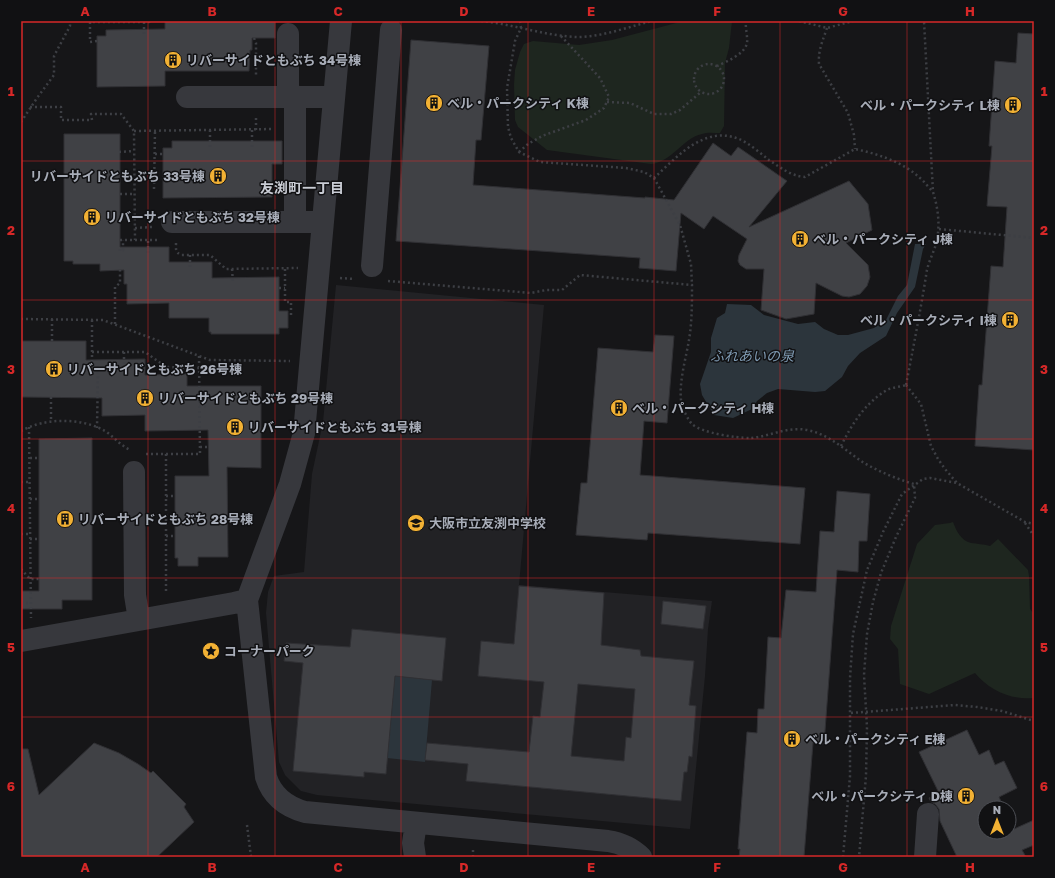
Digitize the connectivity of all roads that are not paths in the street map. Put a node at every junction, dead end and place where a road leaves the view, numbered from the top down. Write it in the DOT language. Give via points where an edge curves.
graph roads {
  1 [pos="341,21"];
  2 [pos="391,30"];
  3 [pos="288,34"];
  4 [pos="292,96"];
  5 [pos="187,97"];
  6 [pos="334,97"];
  7 [pos="295,222"];
  8 [pos="323,222"];
  9 [pos="170,234"];
  10 [pos="372,275"];
  11 [pos="135,459"];
  12 [pos="247,600"];
  13 [pos="139,620"];
  14 [pos="26,632"];
  15 [pos="927,813"];
  16 [pos="416,823"];
  17 [pos="415,857"];
  18 [pos="641,857"];
  19 [pos="925,857"];
  1 -- 6 [label="street"];
  2 -- 10 [label="street"];
  3 -- 4 [label="street"];
  4 -- 5 [label="street"];
  4 -- 6 [label="street"];
  4 -- 7 [label="street" via="295,129"];
  6 -- 8 [label="street"];
  7 -- 8 [label="street"];
  7 -- 9 [label="street"];
  8 -- 12 [label="street" via="304,433 290,484"];
  11 -- 13 [label="street" via="134,595"];
  12 -- 13 [label="street"];
  12 -- 16 [label="street" via="264,768 268,784 277,797 305,812"];
  13 -- 14 [label="street"];
  15 -- 19 [label="street"];
  16 -- 17 [label="street"];
  16 -- 18 [label="street" via="608,841 621,843"];
}
